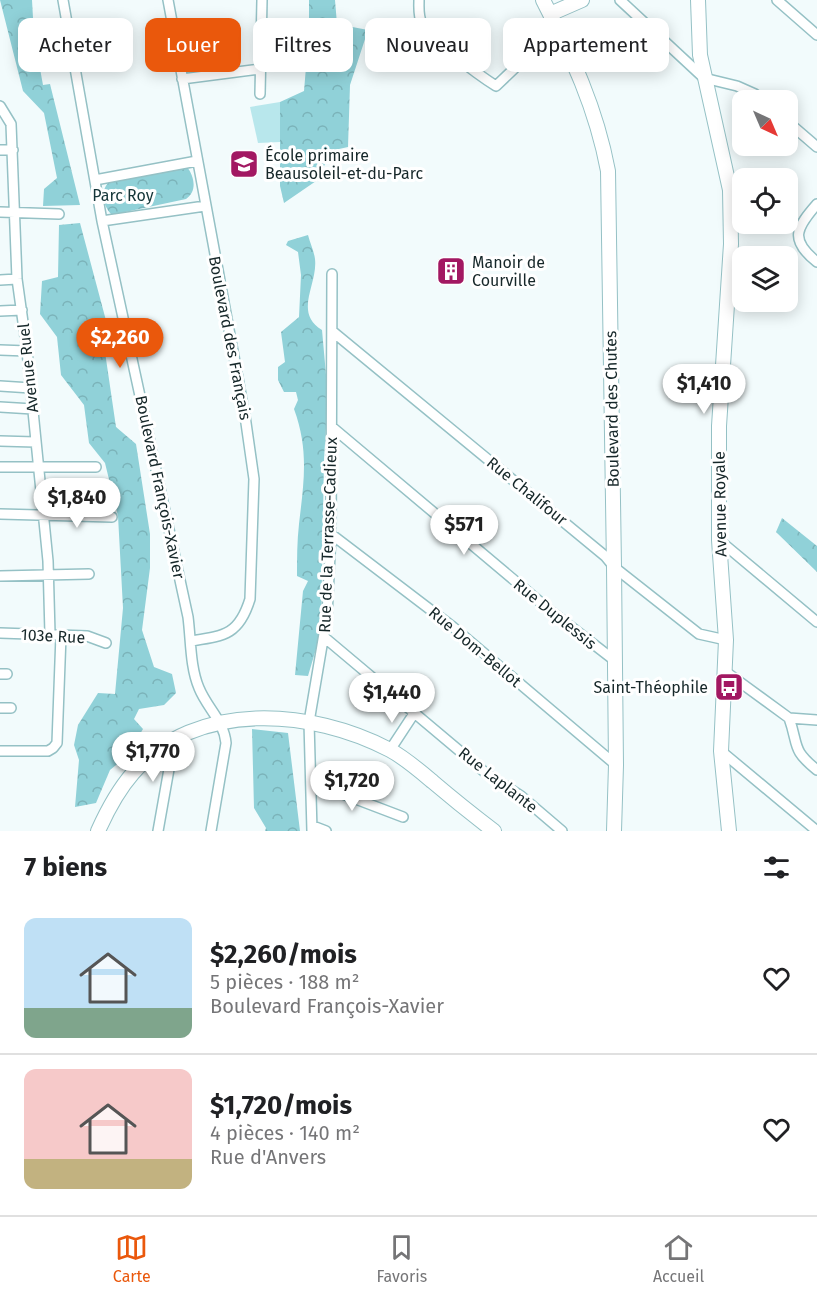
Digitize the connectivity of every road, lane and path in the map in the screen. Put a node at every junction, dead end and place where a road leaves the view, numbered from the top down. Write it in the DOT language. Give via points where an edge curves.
graph roads {
  1 [pos="63,0"];
  2 [pos="168,0"];
  3 [pos="262,0"];
  4 [pos="419,0"];
  5 [pos="543,0"];
  6 [pos="582,0"];
  7 [pos="620,0"];
  8 [pos="698,0"];
  9 [pos="777,0"];
  10 [pos="550,14"];
  11 [pos="261,18"];
  12 [pos="552,18"];
  13 [pos="817,35"];
  14 [pos="253,70"];
  15 [pos="260,72"];
  16 [pos="513,72"];
  17 [pos="577,72"];
  18 [pos="704,78"];
  19 [pos="182,79"];
  20 [pos="746,90"];
  21 [pos="260,94"];
  22 [pos="0,106"];
  23 [pos="798,131"];
  24 [pos="817,147"];
  25 [pos="0,150"];
  26 [pos="13,150"];
  27 [pos="197,161"];
  28 [pos="95,180"];
  29 [pos="817,204"];
  30 [pos="205,206"];
  31 [pos="0,212"];
  32 [pos="13,212"];
  33 [pos="59,214"];
  34 [pos="102,221"];
  35 [pos="817,262"];
  36 [pos="332,274"];
  37 [pos="17,279"];
  38 [pos="0,280"];
  39 [pos="0,310"];
  40 [pos="22,310"];
  41 [pos="332,331"];
  42 [pos="0,350"];
  43 [pos="27,351"];
  44 [pos="0,386"];
  45 [pos="31,388"];
  46 [pos="0,407"];
  47 [pos="33,409"];
  48 [pos="332,427"];
  49 [pos="0,441"];
  50 [pos="35,442"];
  51 [pos="0,467"];
  52 [pos="96,467"];
  53 [pos="38,468"];
  54 [pos="0,514"];
  55 [pos="42,515"];
  56 [pos="112,516"];
  57 [pos="331,534"];
  58 [pos="719,540"];
  59 [pos="614,567"];
  60 [pos="89,574"];
  61 [pos="48,575"];
  62 [pos="0,576"];
  63 [pos="817,622"];
  64 [pos="0,633"];
  65 [pos="50,634"];
  66 [pos="61,635"];
  67 [pos="324,637"];
  68 [pos="726,640"];
  69 [pos="191,641"];
  70 [pos="106,642"];
  71 [pos="614,660"];
  72 [pos="726,672"];
  73 [pos="0,708"];
  74 [pos="11,708"];
  75 [pos="415,712"];
  76 [pos="789,718"];
  77 [pos="817,720"];
  78 [pos="220,722"];
  79 [pos="309,722"];
  80 [pos="174,741"];
  81 [pos="390,750"];
  82 [pos="0,751"];
  83 [pos="721,752"];
  84 [pos="616,765"];
  85 [pos="817,770"];
  86 [pos="311,782"];
  87 [pos="403,817"];
  88 [pos="312,829"];
  89 [pos="98,831"];
  90 [pos="158,831"];
  91 [pos="211,831"];
  92 [pos="326,831"];
  93 [pos="494,831"];
  94 [pos="562,831"];
  95 [pos="614,831"];
  96 [pos="729,831"];
  97 [pos="817,831"];
  1 -- 28 [label="street, Boulevard François-Xavier"];
  2 -- 19 [label="street, Boulevard des Français"];
  3 -- 11 [label="street"];
  4 -- 16 [label="street" via="422,24 429,33 483,78 496,86"];
  5 -- 10 [label="street, Boulevard des Chutes"];
  6 -- 10 [label="street"];
  7 -- 18 [label="street"];
  8 -- 18 [label="street, Avenue Royale"];
  9 -- 13 [label="street"];
  10 -- 12 [label="street, Boulevard des Chutes"];
  14 -- 19 [label="street"];
  15 -- 21 [label="street"];
  17 -- 59 [label="street, Boulevard des Chutes" via="592,106 608,171"];
  18 -- 20 [label="street"];
  18 -- 58 [label="street, Avenue Royale" via="730,190 731,244 719,426"];
  19 -- 27 [label="street, Boulevard des Français"];
  22 -- 26 [label="street, Avenue Ruel" via="11,124"];
  23 -- 24 [label="street"];
  25 -- 26 [label="street"];
  26 -- 32 [label="street, Avenue Ruel"];
  27 -- 28 [label="street"];
  27 -- 30 [label="street, Boulevard des Français"];
  28 -- 34 [label="street, Boulevard François-Xavier"];
  29 -- 35 [label="street" via="798,231 804,250"];
  30 -- 34 [label="street"];
  30 -- 69 [label="street, Boulevard des Français" via="254,479 251,578 245,616 235,628 219,637"];
  31 -- 32 [label="street"];
  32 -- 33 [label="street"];
  32 -- 37 [label="street, Avenue Ruel"];
  34 -- 69 [label="street, Boulevard François-Xavier"];
  36 -- 41 [label="street, Rue de la Terrasse-Cadieux"];
  37 -- 38 [label="street"];
  37 -- 40 [label="street, Avenue Ruel"];
  39 -- 40 [label="street"];
  40 -- 43 [label="street, Avenue Ruel"];
  41 -- 48 [label="street, Rue de la Terrasse-Cadieux"];
  41 -- 59 [label="street, Rue Chalifour"];
  42 -- 43 [label="street"];
  43 -- 45 [label="street, Avenue Ruel"];
  44 -- 45 [label="street"];
  45 -- 47 [label="street, Avenue Ruel"];
  46 -- 47 [label="street"];
  47 -- 50 [label="street, Avenue Ruel"];
  48 -- 57 [label="street, Rue de la Terrasse-Cadieux"];
  48 -- 71 [label="street, Rue Duplessis"];
  49 -- 50 [label="street"];
  50 -- 53 [label="street, Avenue Ruel"];
  51 -- 53 [label="street"];
  52 -- 53 [label="street"];
  53 -- 55 [label="street, Avenue Ruel"];
  54 -- 55 [label="street"];
  55 -- 56 [label="street"];
  55 -- 61 [label="street, Avenue Ruel"];
  57 -- 67 [label="street, Rue de la Terrasse-Cadieux"];
  57 -- 84 [label="street, Rue Dom-Bellot" via="453,627"];
  58 -- 63 [label="street"];
  58 -- 68 [label="street, Avenue Royale"];
  59 -- 68 [label="street, Rue Chalifour" via="699,634"];
  59 -- 71 [label="street, Boulevard des Chutes"];
  60 -- 61 [label="street"];
  61 -- 62 [label="street"];
  61 -- 65 [label="street, Avenue Ruel"];
  64 -- 65 [label="street, 103e Rue"];
  65 -- 66 [label="street, 103e Rue"];
  66 -- 70 [label="street, 103e Rue" via="87,636"];
  66 -- 82 [label="street" via="57,743 48,751"];
  67 -- 75 [label="street, Rue Laplante"];
  67 -- 79 [label="street, Rue de la Terrasse-Cadieux"];
  68 -- 72 [label="street, Avenue Royale"];
  69 -- 78 [label="street, Boulevard François-Xavier" via="197,683"];
  71 -- 84 [label="street, Boulevard des Chutes"];
  72 -- 76 [label="street"];
  72 -- 83 [label="street, Avenue Royale"];
  73 -- 74 [label="street"];
  75 -- 81 [label="street"];
  75 -- 94 [label="street, Rue Laplante"];
  76 -- 77 [label="street"];
  76 -- 85 [label="street" via="795,746"];
  78 -- 79 [label="street" via="256,717"];
  78 -- 80 [label="street"];
  78 -- 91 [label="street" via="226,743"];
  79 -- 81 [label="street"];
  79 -- 86 [label="street, Rue de la Terrasse-Cadieux"];
  80 -- 89 [label="street" via="133,772"];
  80 -- 90 [label="street"];
  81 -- 93 [label="street"];
  83 -- 96 [label="street, Avenue Royale"];
  83 -- 97 [label="street"];
  84 -- 95 [label="street, Boulevard des Chutes"];
  86 -- 87 [label="street"];
  86 -- 88 [label="street, Rue de la Terrasse-Cadieux"];
  88 -- 92 [label="street"];
}
